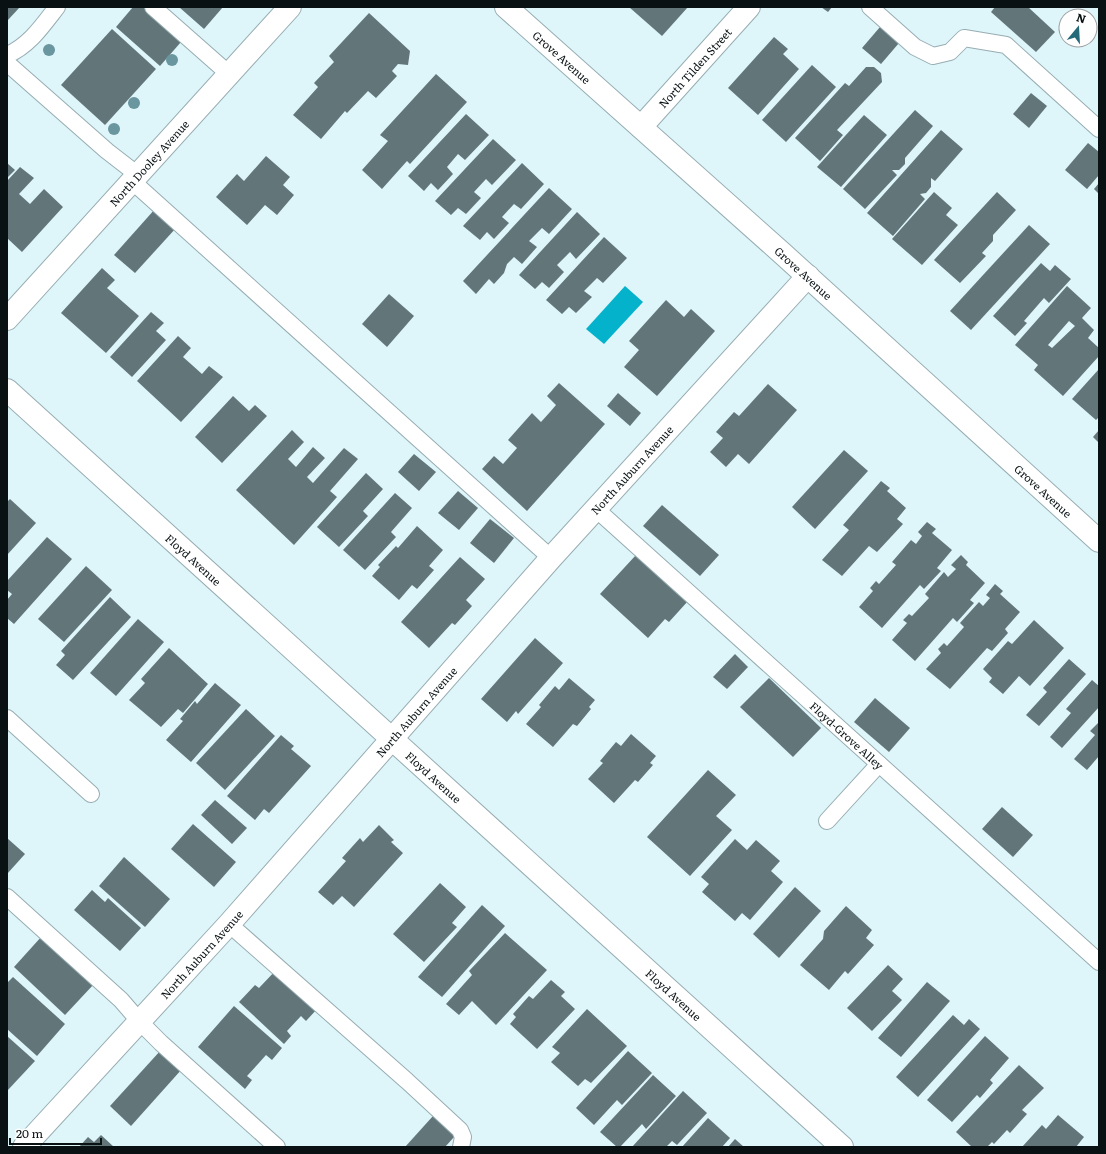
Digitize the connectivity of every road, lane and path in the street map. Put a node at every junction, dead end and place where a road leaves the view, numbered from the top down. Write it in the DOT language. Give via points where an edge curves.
graph roads {
  1 [pos="58,7"];
  2 [pos="153,7"];
  3 [pos="290,7"];
  4 [pos="506,7"];
  5 [pos="749,7"];
  6 [pos="870,7"];
  7 [pos="7,55"];
  8 [pos="7,63"];
  9 [pos="229,74"];
  10 [pos="640,127"];
  11 [pos="1099,129"];
  12 [pos="135,178"];
  13 [pos="808,276"];
  14 [pos="7,319"];
  15 [pos="7,390"];
  16 [pos="596,509"];
  17 [pos="1099,541"];
  18 [pos="551,558"];
  19 [pos="7,718"];
  20 [pos="392,739"];
  21 [pos="879,764"];
  22 [pos="91,794"];
  23 [pos="826,821"];
  24 [pos="7,897"];
  25 [pos="229,924"];
  26 [pos="1099,962"];
  27 [pos="140,1022"];
  28 [pos="24,1147"];
  29 [pos="277,1147"];
  30 [pos="461,1147"];
  31 [pos="842,1147"];
  1 -- 7 [label="lane" via="33,38"];
  2 -- 9 [label="lane"];
  3 -- 9 [label="street, North Dooley Avenue"];
  4 -- 10 [label="street, Grove Avenue"];
  5 -- 10 [label="street, North Tilden Street"];
  6 -- 11 [label="lane" via="915,47 933,56 950,52 964,38 1006,45"];
  8 -- 12 [label="lane"];
  9 -- 12 [label="street, North Dooley Avenue"];
  10 -- 13 [label="street, Grove Avenue"];
  12 -- 14 [label="street, North Dooley Avenue"];
  12 -- 18 [label="lane"];
  13 -- 16 [label="street, North Auburn Avenue"];
  13 -- 17 [label="street, Grove Avenue"];
  15 -- 20 [label="street, Floyd Avenue"];
  16 -- 18 [label="street, North Auburn Avenue"];
  16 -- 21 [label="lane, Floyd-Grove Alley"];
  18 -- 20 [label="street, North Auburn Avenue"];
  19 -- 22 [label="lane"];
  20 -- 25 [label="street, North Auburn Avenue"];
  20 -- 31 [label="street, Floyd Avenue"];
  21 -- 23 [label="lane"];
  21 -- 26 [label="lane, Floyd-Grove Alley"];
  24 -- 27 [label="lane" via="121,1000"];
  25 -- 27 [label="street, North Auburn Avenue"];
  25 -- 30 [label="lane" via="460,1130 463,1137"];
  27 -- 28 [label="street, North Auburn Avenue"];
  27 -- 29 [label="lane"];
}
